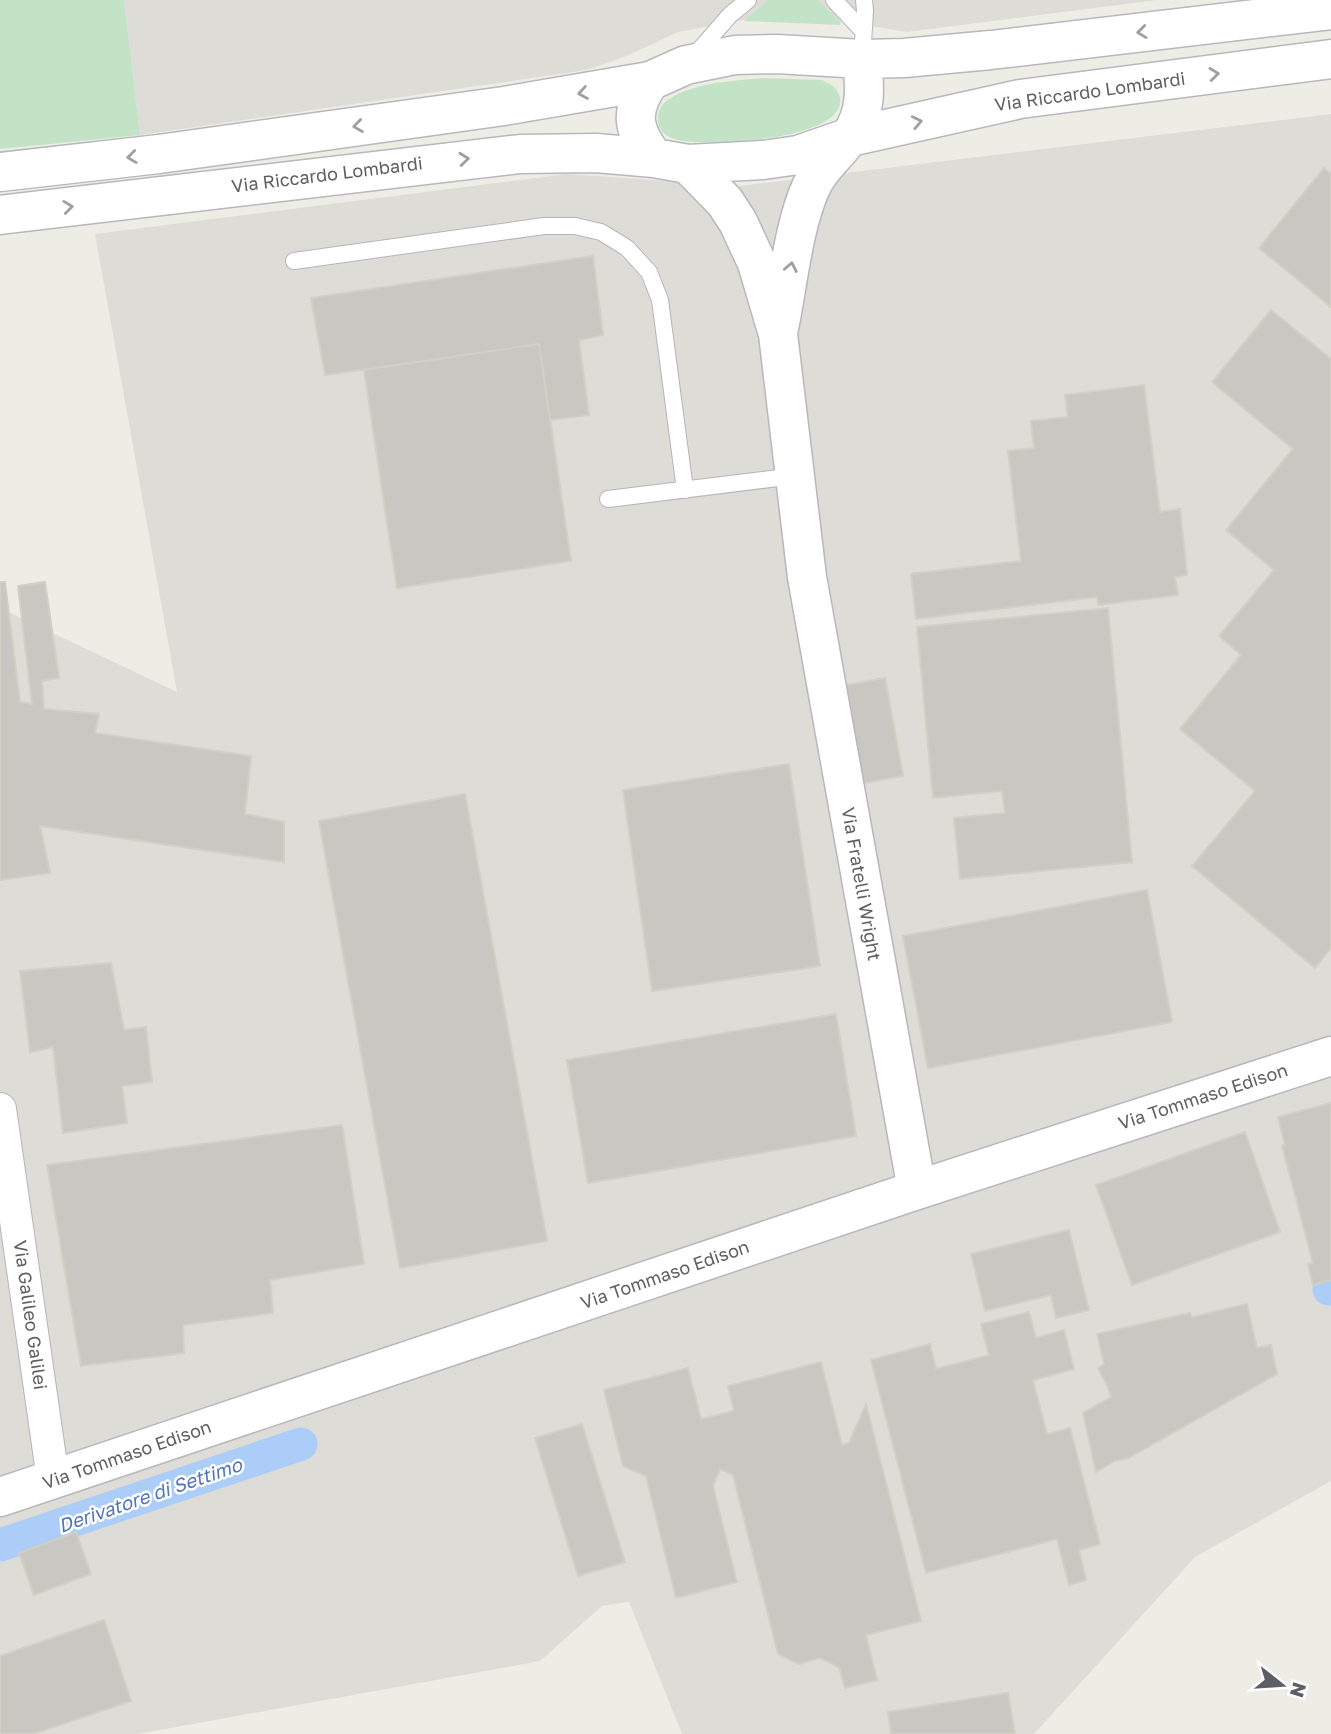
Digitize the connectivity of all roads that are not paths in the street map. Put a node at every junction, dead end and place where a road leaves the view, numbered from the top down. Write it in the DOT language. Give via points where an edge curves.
graph roads {
  1 [pos="748,0"];
  2 [pos="834,0"];
  3 [pos="864,0"];
  4 [pos="730,8"];
  5 [pos="1331,9"];
  6 [pos="862,45"];
  7 [pos="1331,59"];
  8 [pos="686,65"];
  9 [pos="650,81"];
  10 [pos="850,136"];
  11 [pos="671,161"];
  12 [pos="0,172"];
  13 [pos="0,215"];
  14 [pos="294,261"];
  15 [pos="778,334"];
  16 [pos="795,476"];
  17 [pos="685,490"];
  18 [pos="608,499"];
  19 [pos="1331,1056"];
  20 [pos="0,1109"];
  21 [pos="917,1190"];
  22 [pos="53,1479"];
  23 [pos="0,1497"];
  1 -- 4 [label="lane"];
  2 -- 6 [label="lane"];
  3 -- 6 [label="lane"];
  4 -- 8 [label="lane"];
  5 -- 6 [label="street, one-way" via="991,50"];
  6 -- 8 [label="street" via="812,55 749,55"];
  6 -- 10 [label="street" via="865,100"];
  10 -- 7 [label="street, Via Riccardo Lombardi, one-way" via="1020,99"];
  8 -- 9 [label="street"];
  9 -- 11 [label="street" via="635,111 636,129 642,143"];
  9 -- 12 [label="street, one-way" via="504,106"];
  10 -- 11 [label="street, Via Riccardo Lombardi" via="798,155 729,163"];
  15 -- 10 [label="street, one-way" via="799,222 811,187"];
  13 -- 11 [label="street, Via Riccardo Lombardi, one-way" via="470,158 596,152"];
  11 -- 15 [label="street" via="725,202 738,222 758,263"];
  14 -- 17 [label="lane" via="544,226 601,232 627,248 649,272 660,300"];
  15 -- 16 [label="street"];
  16 -- 17 [label="lane"];
  16 -- 21 [label="street, Via Fratelli Wright" via="807,577"];
  17 -- 18 [label="lane"];
  19 -- 21 [label="street, Via Tommaso Edison"];
  20 -- 22 [label="street, Via Galileo Galilei"];
  21 -- 22 [label="street, Via Tommaso Edison"];
  22 -- 23 [label="street, Via Tommaso Edison"];
}
